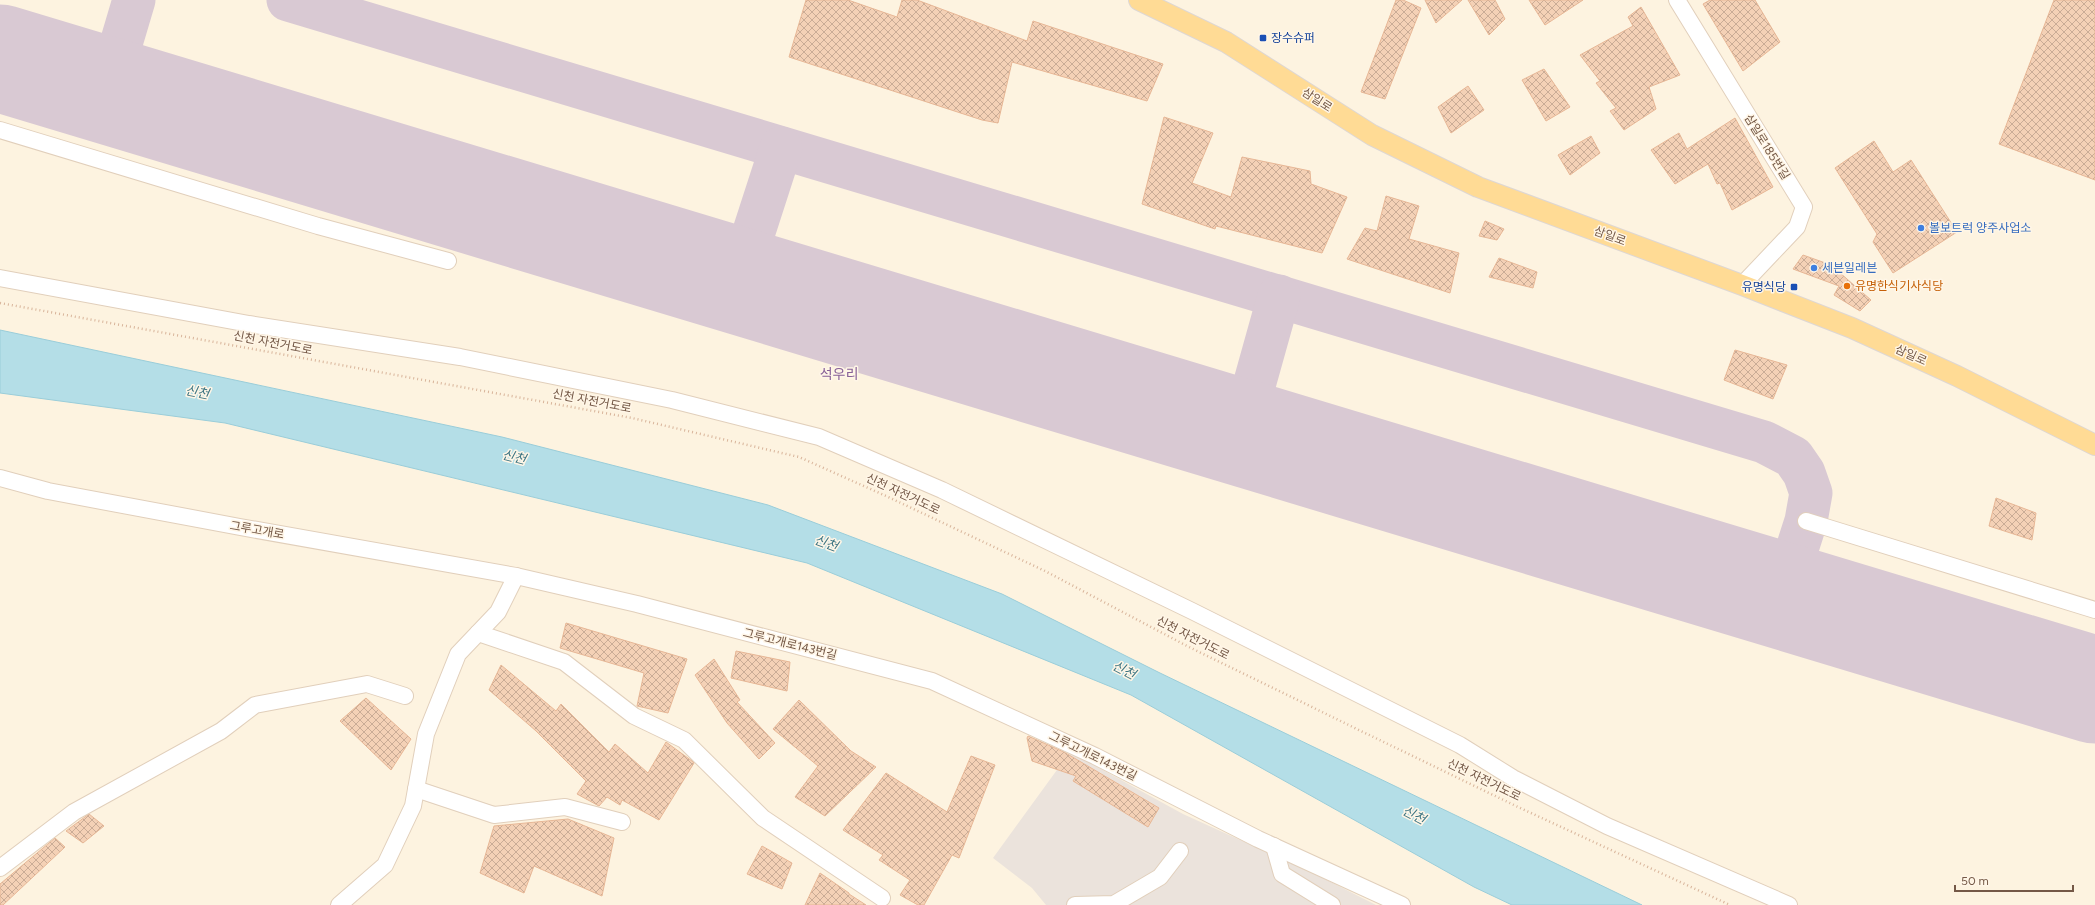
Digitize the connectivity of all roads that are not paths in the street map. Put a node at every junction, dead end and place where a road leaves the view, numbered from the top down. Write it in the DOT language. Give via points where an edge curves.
graph roads {
  1 [pos="1139,0"];
  2 [pos="1677,0"];
  3 [pos="0,130"];
  4 [pos="448,261"];
  5 [pos="0,278"];
  6 [pos="1742,285"];
  7 [pos="2095,446"];
  8 [pos="0,478"];
  9 [pos="1806,521"];
  10 [pos="516,576"];
  11 [pos="2095,610"];
  12 [pos="478,633"];
  13 [pos="405,696"];
  14 [pos="416,790"];
  15 [pos="622,822"];
  16 [pos="1274,846"];
  17 [pos="1180,851"];
  18 [pos="0,868"];
  19 [pos="882,898"];
  20 [pos="339,905"];
  21 [pos="1075,905"];
  22 [pos="1332,905"];
  23 [pos="1402,905"];
  24 [pos="1789,905"];
  1 -- 6 [label="main road, 삼일로" via="1226,42 1372,136 1478,187"];
  2 -- 6 [label="street, 삼일로185번길" via="1804,207 1797,227"];
  3 -- 4 [label="street" via="318,226"];
  5 -- 24 [label="street" via="249,324 460,357 672,400 819,437 942,490 1192,611 1460,745 1513,778 1607,826"];
  6 -- 7 [label="main road, 삼일로" via="1852,328 1950,372"];
  8 -- 10 [label="street, 그루고개로" via="48,490 233,526"];
  9 -- 11 [label="street"];
  10 -- 12 [label="street" via="498,612"];
  10 -- 16 [label="street, 그루고개로143번길" via="637,604 932,681 1095,756"];
  12 -- 14 [label="street" via="458,654 426,734"];
  12 -- 19 [label="street" via="564,662 634,716 684,740 763,818"];
  13 -- 18 [label="street" via="367,684 255,705 221,731 74,812"];
  14 -- 15 [label="street" via="494,815 565,807"];
  14 -- 20 [label="street" via="413,806 385,865"];
  16 -- 22 [label="street" via="1282,874"];
  16 -- 23 [label="street, 그루고개로143번길"];
  17 -- 21 [label="street" via="1160,877 1114,904"];
}
